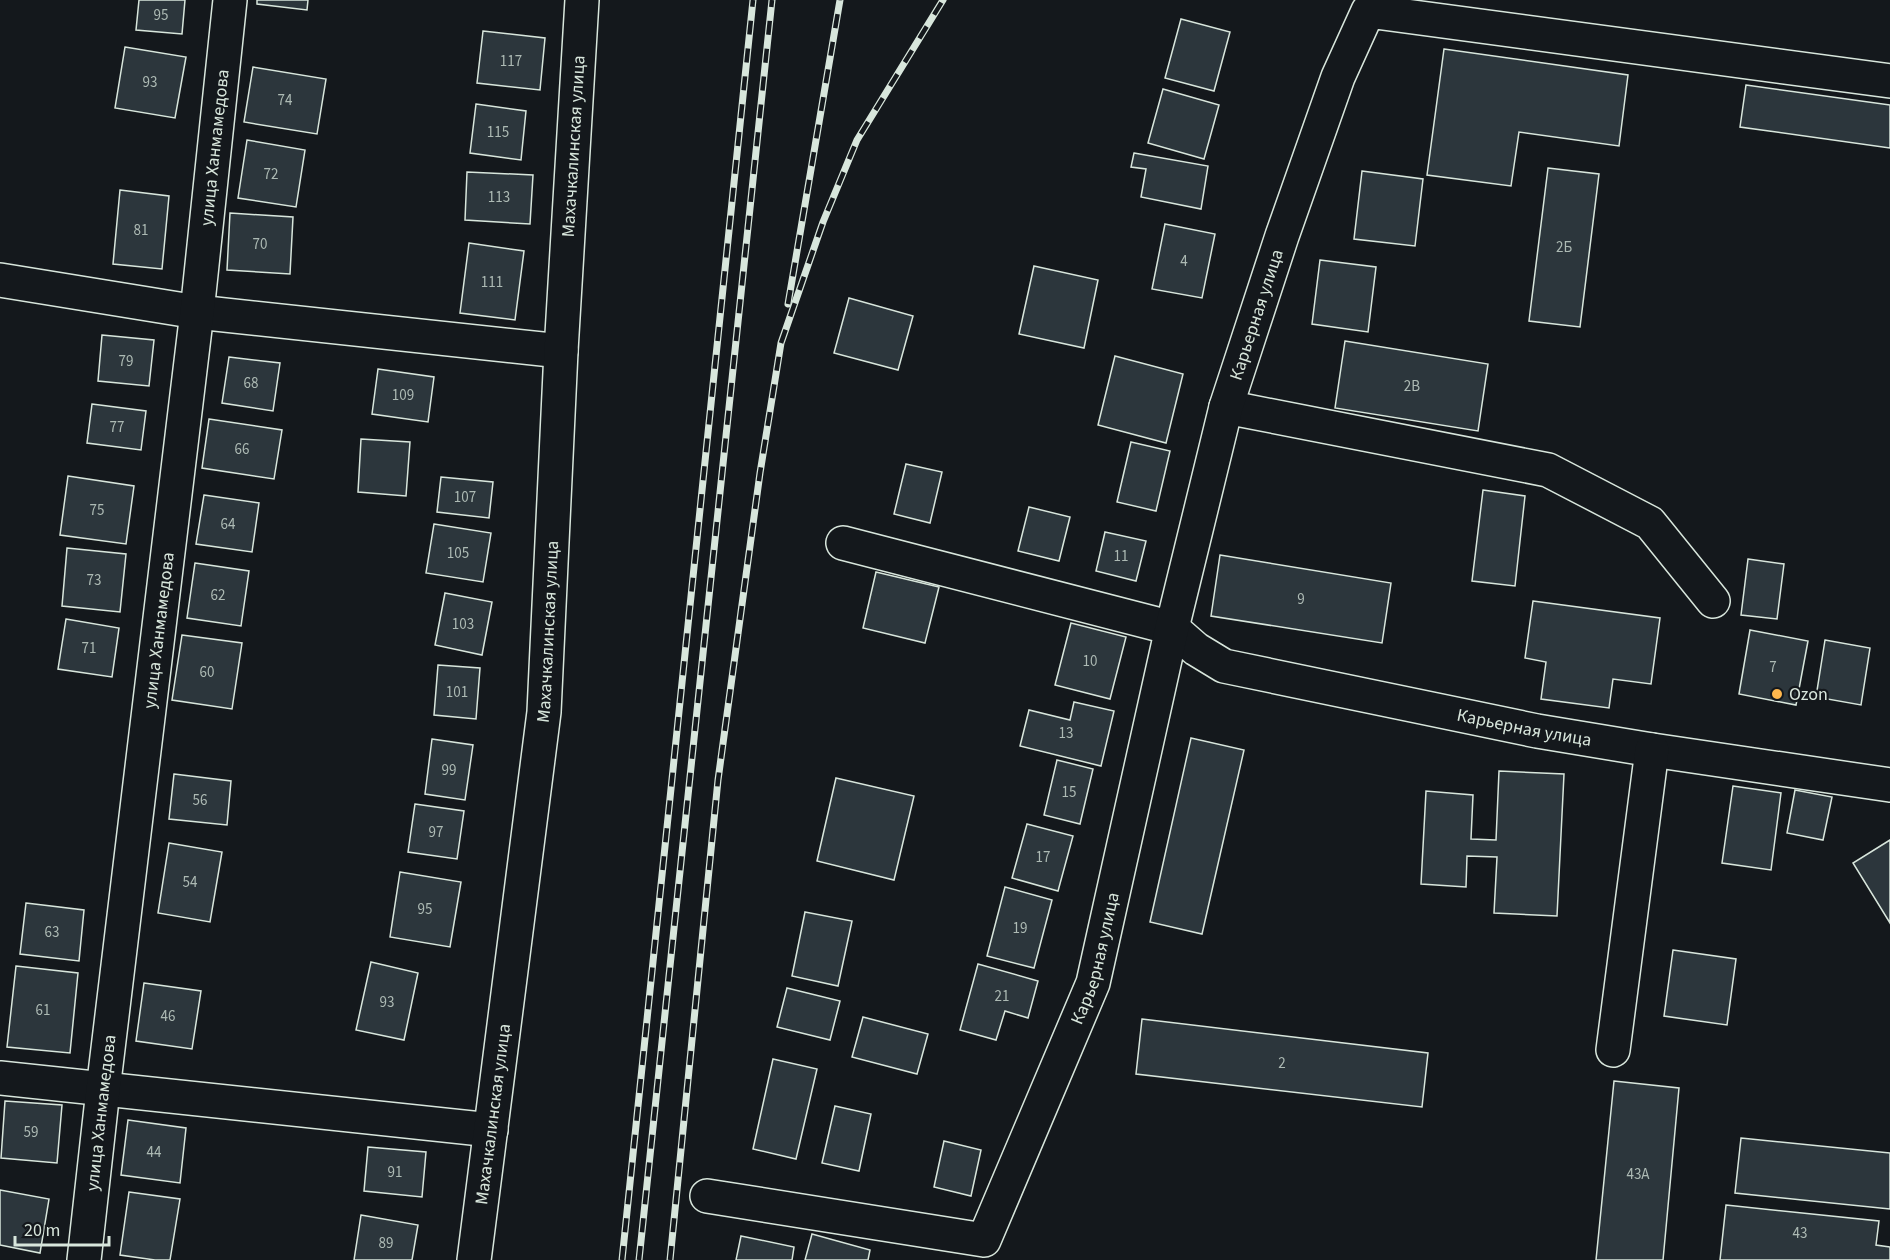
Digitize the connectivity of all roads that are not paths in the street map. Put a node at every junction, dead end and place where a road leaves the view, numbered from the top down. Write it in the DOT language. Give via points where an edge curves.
graph roads {
  1 [pos="230,0"];
  2 [pos="582,0"];
  3 [pos="1890,81"];
  4 [pos="0,280"];
  5 [pos="197,312"];
  6 [pos="561,351"];
  7 [pos="1226,407"];
  8 [pos="843,543"];
  9 [pos="1713,601"];
  10 [pos="1172,628"];
  11 [pos="1652,750"];
  12 [pos="1890,785"];
  13 [pos="1613,1050"];
  14 [pos="0,1078"];
  15 [pos="103,1090"];
  16 [pos="491,1130"];
  17 [pos="707,1196"];
  18 [pos="84,1260"];
  19 [pos="474,1260"];
  1 -- 5 [label="street, улица Ханмамедова"];
  2 -- 6 [label="street, Махачкалинская улица"];
  3 -- 7 [label="street, Карьерная улица" via="1368,11 1338,77"];
  4 -- 5 [label="street"];
  5 -- 6 [label="street"];
  5 -- 15 [label="street, улица Ханмамедова"];
  6 -- 16 [label="street, Махачкалинская улица" via="544,712"];
  7 -- 9 [label="street" via="1548,470 1650,523"];
  7 -- 10 [label="street, Карьерная улица"];
  8 -- 10 [label="street, Карьерная улица"];
  10 -- 11 [label="street, Карьерная улица" via="1224,666 1537,731"];
  10 -- 17 [label="street, Карьерная улица" via="1093,983 984,1240"];
  11 -- 12 [label="street, Карьерная улица"];
  11 -- 13 [label="street"];
  14 -- 15 [label="street"];
  15 -- 16 [label="street"];
  15 -- 18 [label="street, улица Ханмамедова"];
  16 -- 19 [label="street, Махачкалинская улица"];
}
